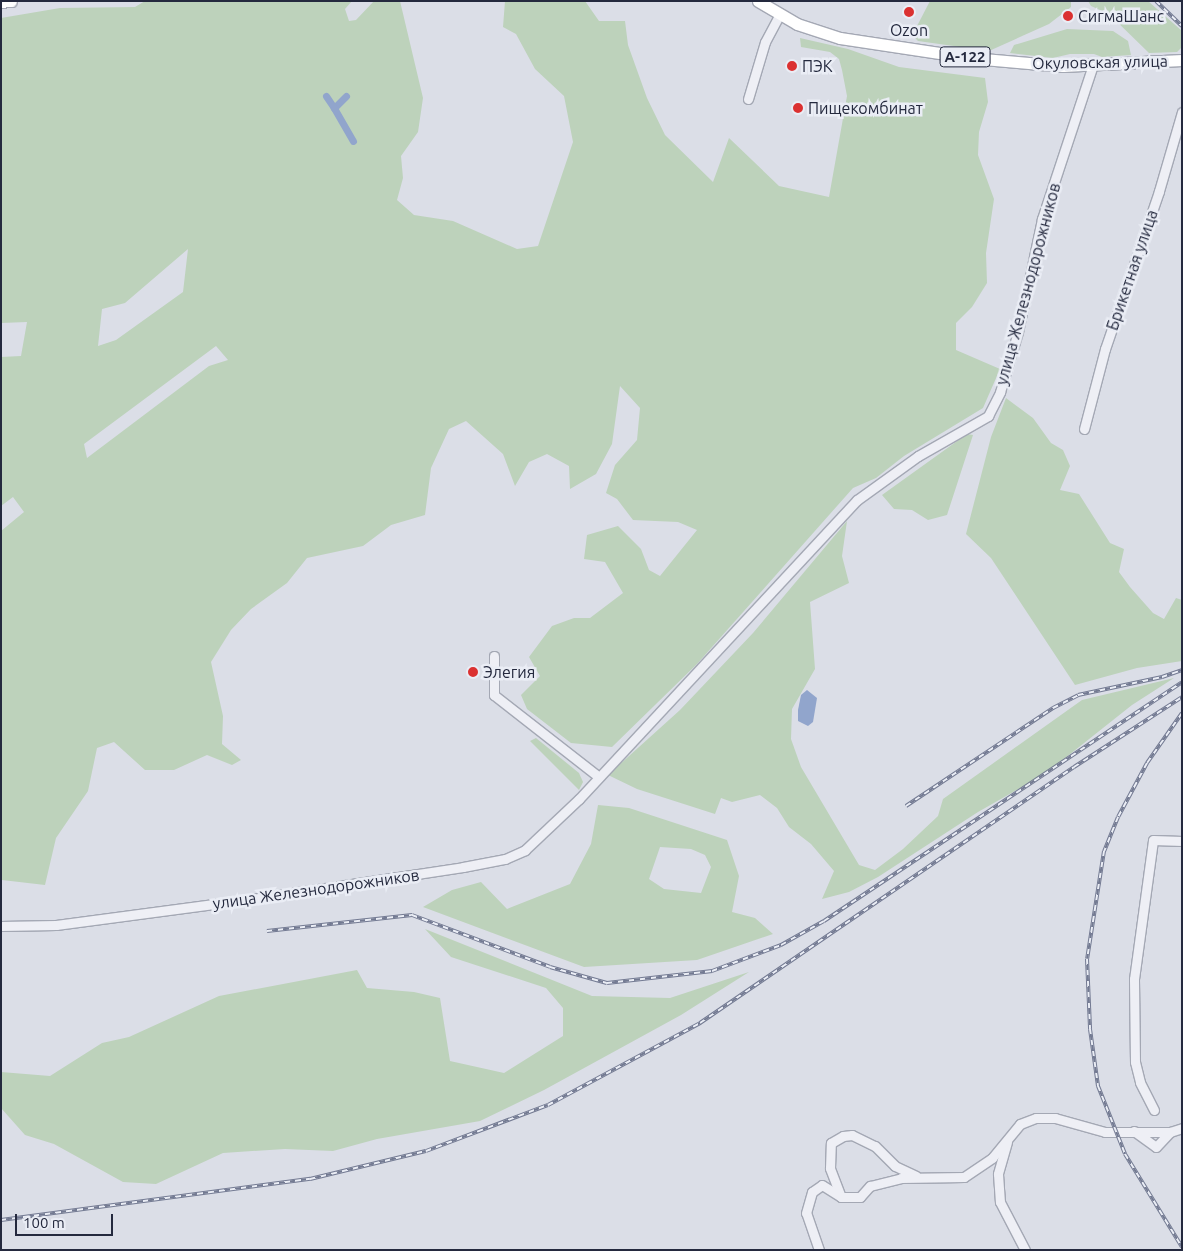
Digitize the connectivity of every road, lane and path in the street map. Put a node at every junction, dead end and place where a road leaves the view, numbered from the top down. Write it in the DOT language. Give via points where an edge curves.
graph roads {
  1 [pos="12,1"];
  2 [pos="758,1"];
  3 [pos="1,2"];
  4 [pos="780,14"];
  5 [pos="1182,60"];
  6 [pos="1093,65"];
  7 [pos="748,99"];
  8 [pos="1182,112"];
  9 [pos="1084,429"];
  10 [pos="494,656"];
  11 [pos="599,777"];
  12 [pos="1182,841"];
  13 [pos="1,926"];
  14 [pos="1154,1110"];
  15 [pos="1182,1128"];
  16 [pos="1134,1131"];
  17 [pos="1170,1132"];
  18 [pos="1009,1135"];
  19 [pos="830,1168"];
  20 [pos="919,1177"];
  21 [pos="822,1185"];
  22 [pos="841,1197"];
  23 [pos="820,1250"];
  24 [pos="1025,1250"];
  1 -- 3 [label="main road"];
  2 -- 4 [label="main road, Окуловская улица / А-122"];
  4 -- 6 [label="main road, Окуловская улица / А-122" via="817,32 865,43 1024,63"];
  4 -- 7 [label="street" via="765,42"];
  5 -- 6 [label="main road, Окуловская улица / А-122"];
  6 -- 11 [label="street, улица Железнодорожников" via="1042,219 1018,332 1000,392 988,416 918,456 857,500"];
  8 -- 9 [label="street, Брикетная улица" via="1105,349"];
  10 -- 11 [label="street" via="494,695"];
  11 -- 13 [label="street, улица Железнодорожников" via="548,832 526,850 505,859 56,925"];
  12 -- 14 [label="street" via="1153,840 1134,979 1135,1062 1140,1082"];
  15 -- 17 [label="street"];
  16 -- 17 [label="street"];
  16 -- 17 [label="street" via="1156,1147"];
  16 -- 18 [label="street" via="1105,1132 1055,1118 1036,1118 1020,1124"];
  18 -- 20 [label="street" via="992,1158 964,1177"];
  18 -- 24 [label="street" via="998,1174 1000,1202"];
  19 -- 20 [label="street" via="831,1143 852,1135 874,1146 895,1166"];
  19 -- 21 [label="street"];
  19 -- 22 [label="street"];
  20 -- 22 [label="street" via="870,1186 860,1197"];
  21 -- 22 [label="street"];
  21 -- 23 [label="street" via="812,1192 806,1213"];
}
